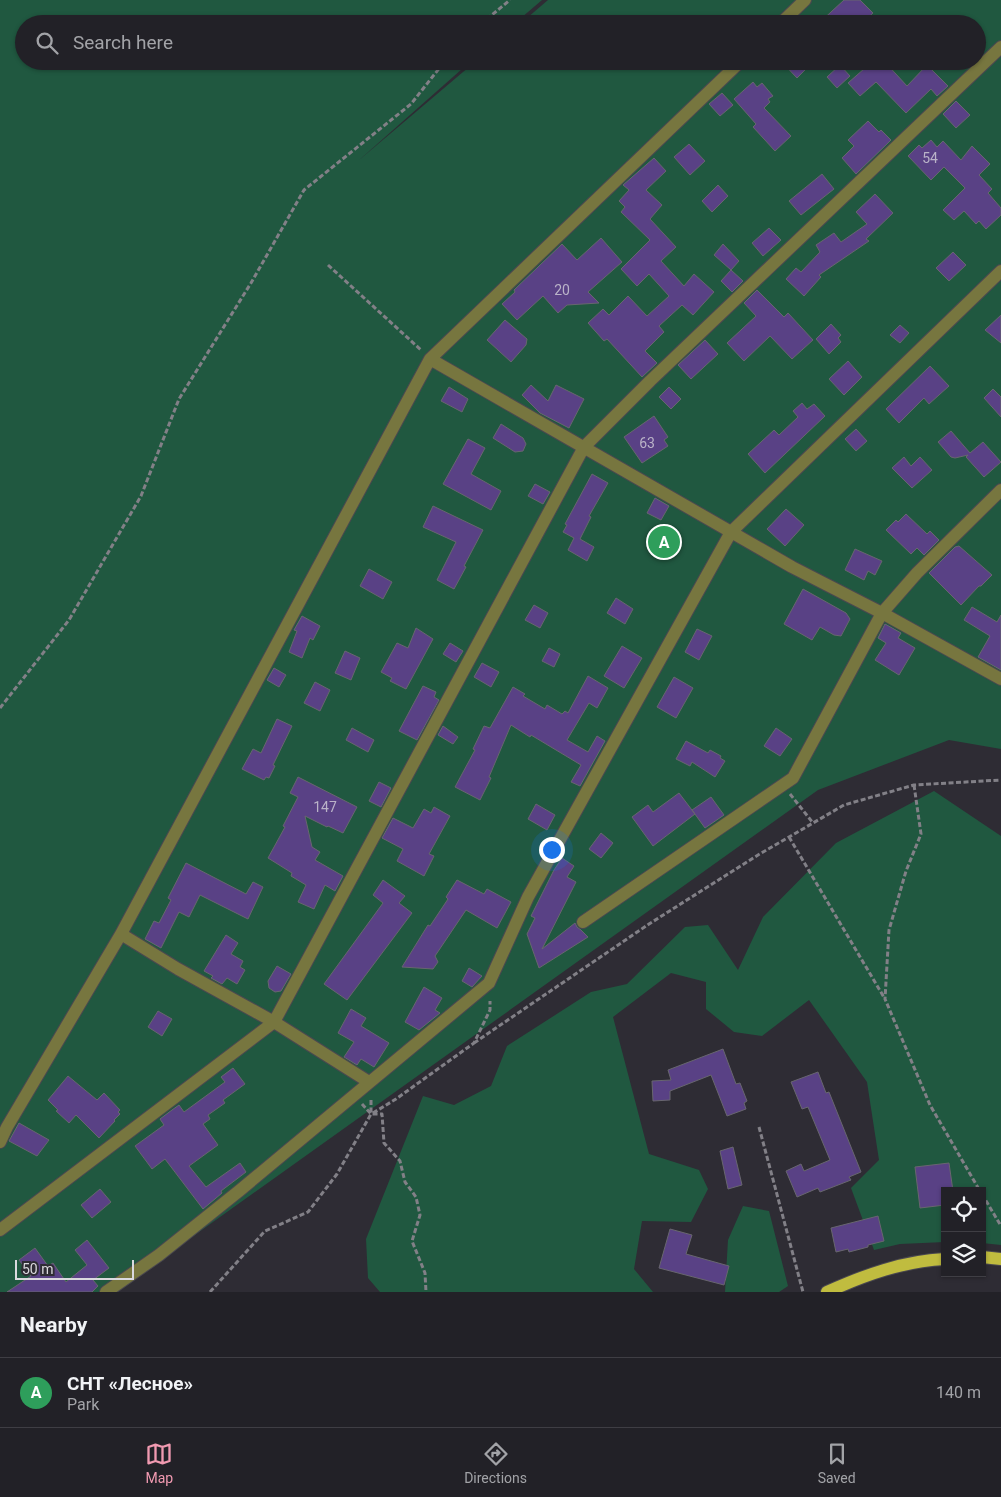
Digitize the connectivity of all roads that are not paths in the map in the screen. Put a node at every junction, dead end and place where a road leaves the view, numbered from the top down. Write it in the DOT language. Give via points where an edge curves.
graph roads {
  1 [pos="805,0"];
  2 [pos="789,15"];
  3 [pos="1001,47"];
  4 [pos="986,61"];
  5 [pos="732,70"];
  6 [pos="977,70"];
  7 [pos="1001,270"];
  8 [pos="430,359"];
  9 [pos="584,447"];
  10 [pos="1001,490"];
  11 [pos="731,532"];
  12 [pos="882,612"];
  13 [pos="1001,679"];
  14 [pos="582,922"];
  15 [pos="121,934"];
  16 [pos="274,1022"];
  17 [pos="369,1082"];
  18 [pos="0,1142"];
  19 [pos="0,1230"];
  20 [pos="986,1257"];
  21 [pos="941,1259"];
  22 [pos="1001,1259"];
  23 [pos="106,1292"];
  24 [pos="828,1292"];
  1 -- 2 [label="street"];
  3 -- 4 [label="street"];
  5 -- 8 [label="street"];
  6 -- 9 [label="street"];
  7 -- 11 [label="street"];
  8 -- 9 [label="street"];
  8 -- 15 [label="street"];
  9 -- 11 [label="street"];
  9 -- 16 [label="street"];
  10 -- 12 [label="street"];
  11 -- 12 [label="street"];
  11 -- 17 [label="street" via="528,897 490,983"];
  12 -- 13 [label="street"];
  12 -- 14 [label="street" via="793,778"];
  15 -- 16 [label="street"];
  15 -- 18 [label="street"];
  16 -- 17 [label="street"];
  16 -- 19 [label="street"];
  17 -- 23 [label="street" via="159,1256"];
  20 -- 22 [label="main road"];
  21 -- 24 [label="main road" via="891,1267"];
}
